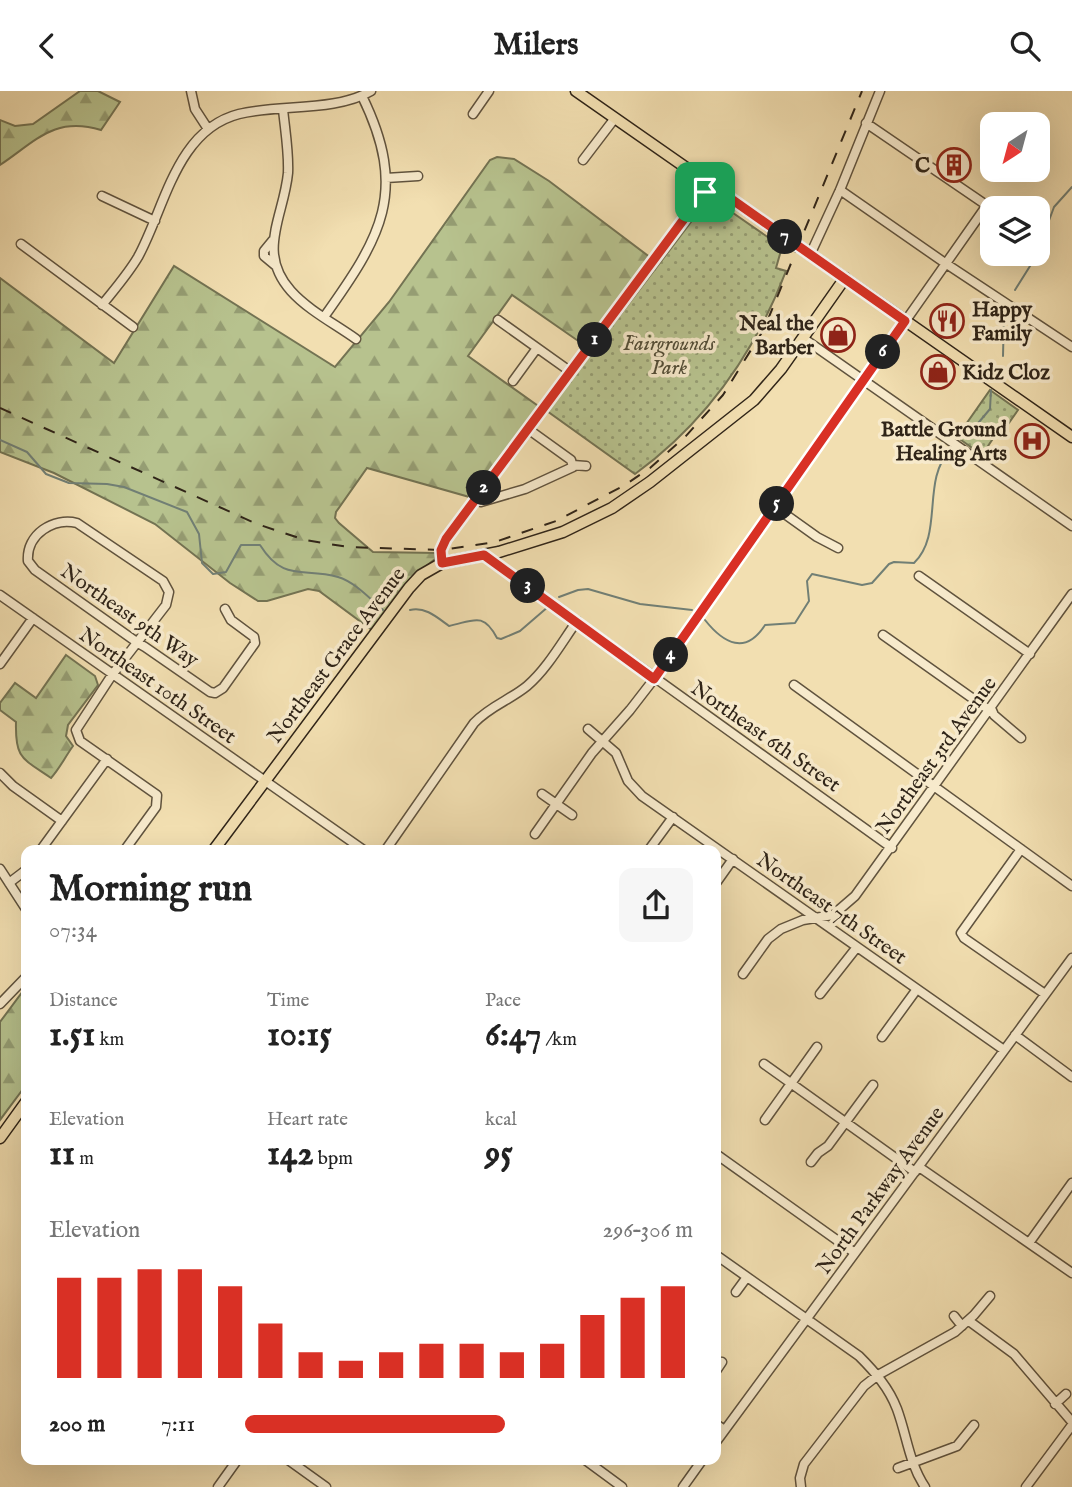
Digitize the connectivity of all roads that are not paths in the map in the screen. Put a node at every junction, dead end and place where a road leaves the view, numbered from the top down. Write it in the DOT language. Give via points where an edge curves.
graph roads {
  1 [pos="191,91"];
  2 [pos="371,91"];
  3 [pos="489,91"];
  4 [pos="576,91"];
  5 [pos="880,91"];
  6 [pos="362,96"];
  7 [pos="283,109"];
  8 [pos="473,114"];
  9 [pos="615,118"];
  10 [pos="866,123"];
  11 [pos="208,129"];
  12 [pos="583,160"];
  13 [pos="418,176"];
  14 [pos="386,178"];
  15 [pos="710,184"];
  16 [pos="840,190"];
  17 [pos="102,196"];
  18 [pos="980,200"];
  19 [pos="980,219"];
  20 [pos="155,221"];
  21 [pos="21,244"];
  22 [pos="810,255"];
  23 [pos="945,263"];
  24 [pos="845,278"];
  25 [pos="102,305"];
  26 [pos="324,317"];
  27 [pos="498,320"];
  28 [pos="905,321"];
  29 [pos="133,327"];
  30 [pos="803,338"];
  31 [pos="356,339"];
  32 [pos="1072,347"];
  33 [pos="537,348"];
  34 [pos="571,372"];
  35 [pos="864,380"];
  36 [pos="513,381"];
  37 [pos="528,429"];
  38 [pos="1072,436"];
  39 [pos="573,465"];
  40 [pos="586,466"];
  41 [pos="475,500"];
  42 [pos="775,507"];
  43 [pos="1072,526"];
  44 [pos="838,548"];
  45 [pos="484,555"];
  46 [pos="442,563"];
  47 [pos="919,576"];
  48 [pos="1072,594"];
  49 [pos="0,595"];
  50 [pos="225,609"];
  51 [pos="33,618"];
  52 [pos="577,621"];
  53 [pos="883,635"];
  54 [pos="138,643"];
  55 [pos="1030,654"];
  56 [pos="0,664"];
  57 [pos="112,675"];
  58 [pos="654,679"];
  59 [pos="794,685"];
  60 [pos="990,709"];
  61 [pos="588,729"];
  62 [pos="1021,738"];
  63 [pos="602,740"];
  64 [pos="107,759"];
  65 [pos="0,773"];
  66 [pos="264,782"];
  67 [pos="935,787"];
  68 [pos="542,794"];
  69 [pos="556,804"];
  70 [pos="572,815"];
  71 [pos="673,817"];
  72 [pos="62,821"];
  73 [pos="535,834"];
  74 [pos="44,845"];
  75 [pos="128,845"];
  76 [pos="217,845"];
  77 [pos="356,845"];
  78 [pos="389,845"];
  79 [pos="652,845"];
  80 [pos="713,845"];
  81 [pos="892,848"];
  82 [pos="1021,849"];
  83 [pos="721,851"];
  84 [pos="733,859"];
  85 [pos="0,869"];
  86 [pos="21,874"];
  87 [pos="721,876"];
  88 [pos="9,883"];
  89 [pos="1072,885"];
  90 [pos="21,901"];
  91 [pos="816,918"];
  92 [pos="856,947"];
  93 [pos="1072,958"];
  94 [pos="743,974"];
  95 [pos="21,982"];
  96 [pos="917,989"];
  97 [pos="820,994"];
  98 [pos="1045,994"];
  99 [pos="0,1004"];
  100 [pos="1015,1035"];
  101 [pos="882,1037"];
  102 [pos="817,1047"];
  103 [pos="1004,1051"];
  104 [pos="764,1064"];
  105 [pos="1072,1077"];
  106 [pos="791,1084"];
  107 [pos="873,1085"];
  108 [pos="21,1109"];
  109 [pos="765,1120"];
  110 [pos="846,1123"];
  111 [pos="0,1138"];
  112 [pos="721,1158"];
  113 [pos="811,1162"];
  114 [pos="917,1169"];
  115 [pos="1072,1183"];
  116 [pos="1029,1243"];
  117 [pos="855,1253"];
  118 [pos="721,1259"];
  119 [pos="1072,1273"];
  120 [pos="747,1277"];
  121 [pos="736,1292"];
  122 [pos="990,1296"];
  123 [pos="954,1317"];
  124 [pos="806,1319"];
  125 [pos="966,1323"];
  126 [pos="877,1375"];
  127 [pos="1066,1394"];
  128 [pos="1055,1404"];
  129 [pos="1072,1424"];
  130 [pos="975,1425"];
  131 [pos="721,1428"];
  132 [pos="724,1430"];
  133 [pos="721,1434"];
  134 [pos="913,1464"];
  135 [pos="234,1465"];
  136 [pos="295,1465"];
  137 [pos="592,1465"];
  138 [pos="699,1465"];
  139 [pos="898,1468"];
  140 [pos="1029,1484"];
  141 [pos="218,1487"];
  142 [pos="326,1487"];
  143 [pos="622,1487"];
  144 [pos="683,1487"];
  145 [pos="801,1487"];
  146 [pos="925,1487"];
  147 [pos="1039,1487"];
  1 -- 11 [label="street" via="195,109"];
  2 -- 6 [label="street"];
  3 -- 8 [label="street"];
  4 -- 9 [label="main road"];
  5 -- 10 [label="street"];
  6 -- 7 [label="street"];
  6 -- 14 [label="street" via="378,130"];
  7 -- 11 [label="street" via="242,113"];
  7 -- 26 [label="street" via="288,172 273,240 276,266 291,292"];
  9 -- 12 [label="street"];
  9 -- 15 [label="main road"];
  10 -- 16 [label="street"];
  10 -- 18 [label="street"];
  11 -- 20 [label="street" via="185,156"];
  13 -- 14 [label="street"];
  14 -- 26 [label="street" via="381,218 370,249"];
  15 -- 22 [label="main road"];
  15 -- 34 [label="street"];
  16 -- 22 [label="street"];
  16 -- 23 [label="street"];
  17 -- 20 [label="street"];
  19 -- 23 [label="street"];
  20 -- 25 [label="street" via="136,260"];
  21 -- 25 [label="street"];
  22 -- 24 [label="main road"];
  23 -- 28 [label="street"];
  23 -- 32 [label="street"];
  24 -- 28 [label="main road"];
  24 -- 30 [label="main road, Northeast Grace Avenue"];
  25 -- 29 [label="street"];
  26 -- 31 [label="street"];
  27 -- 33 [label="street"];
  28 -- 35 [label="street"];
  28 -- 38 [label="main road"];
  30 -- 35 [label="street"];
  30 -- 45 [label="main road, Northeast Grace Avenue" via="754,400 642,488 563,531"];
  33 -- 34 [label="street"];
  33 -- 36 [label="street"];
  34 -- 37 [label="street"];
  35 -- 42 [label="street"];
  35 -- 43 [label="street"];
  37 -- 39 [label="street"];
  37 -- 41 [label="street"];
  39 -- 40 [label="street"];
  39 -- 41 [label="street" via="525,489"];
  41 -- 46 [label="street" via="446,539"];
  42 -- 44 [label="street"];
  42 -- 58 [label="street"];
  45 -- 46 [label="main road, Northeast Grace Avenue"];
  45 -- 52 [label="street, Northeast 6th Street"];
  46 -- 66 [label="main road, Northeast Grace Avenue" via="414,582"];
  47 -- 55 [label="street"];
  48 -- 55 [label="street, Northeast 3rd Avenue"];
  49 -- 51 [label="street, Northeast 10th Street"];
  50 -- 54 [label="street, Northeast 9th Way" via="255,643 215,693"];
  51 -- 56 [label="street"];
  51 -- 57 [label="street, Northeast 10th Street"];
  52 -- 58 [label="street, Northeast 6th Street"];
  52 -- 78 [label="street" via="534,679 474,723"];
  53 -- 60 [label="street"];
  54 -- 54 [label="street, Northeast 9th Way" via="35,570 28,561 31,545 44,529 72,521 86,527 163,581 169,593 166,605"];
  54 -- 57 [label="street"];
  55 -- 60 [label="street, Northeast 3rd Avenue"];
  57 -- 64 [label="street" via="75,732 80,741"];
  57 -- 66 [label="street, Northeast 10th Street"];
  58 -- 63 [label="street"];
  58 -- 81 [label="street, Northeast 6th Street"];
  59 -- 67 [label="street"];
  60 -- 62 [label="street"];
  60 -- 67 [label="street, Northeast 3rd Avenue"];
  61 -- 63 [label="street, Northeast 7th Street"];
  63 -- 69 [label="street"];
  63 -- 71 [label="street, Northeast 7th Street" via="616,753 631,786"];
  64 -- 72 [label="street"];
  64 -- 75 [label="street" via="158,798"];
  65 -- 72 [label="street"];
  66 -- 76 [label="main road, Northeast Grace Avenue"];
  66 -- 77 [label="street, Northeast 10th Street"];
  67 -- 81 [label="street, Northeast 3rd Avenue"];
  67 -- 82 [label="street"];
  68 -- 69 [label="street"];
  69 -- 70 [label="street"];
  69 -- 73 [label="street"];
  71 -- 79 [label="street"];
  71 -- 80 [label="street, Northeast 7th Street"];
  72 -- 74 [label="street"];
  81 -- 91 [label="street, Northeast 3rd Avenue" via="848,904 833,915"];
  82 -- 89 [label="street"];
  82 -- 98 [label="street" via="961,933"];
  83 -- 84 [label="street, Northeast 7th Street"];
  84 -- 87 [label="street"];
  84 -- 91 [label="street, Northeast 7th Street"];
  85 -- 88 [label="street"];
  86 -- 88 [label="street"];
  88 -- 90 [label="street"];
  91 -- 92 [label="street, Northeast 7th Street"];
  91 -- 94 [label="street, Northeast 3rd Avenue" via="795,922 775,934"];
  92 -- 96 [label="street, Northeast 7th Street"];
  92 -- 97 [label="street"];
  93 -- 98 [label="street, North Parkway Avenue"];
  95 -- 99 [label="street"];
  96 -- 101 [label="street"];
  96 -- 103 [label="street, Northeast 7th Street"];
  98 -- 100 [label="street, North Parkway Avenue"];
  100 -- 103 [label="street, North Parkway Avenue"];
  100 -- 105 [label="street"];
  102 -- 106 [label="street"];
  103 -- 114 [label="street, North Parkway Avenue"];
  104 -- 106 [label="street"];
  106 -- 109 [label="street"];
  106 -- 110 [label="street"];
  107 -- 110 [label="street"];
  108 -- 111 [label="main road"];
  110 -- 113 [label="street"];
  110 -- 114 [label="street"];
  112 -- 117 [label="street"];
  114 -- 116 [label="street"];
  114 -- 117 [label="street, North Parkway Avenue"];
  115 -- 116 [label="street"];
  116 -- 119 [label="street"];
  117 -- 124 [label="street, North Parkway Avenue"];
  118 -- 120 [label="street"];
  120 -- 121 [label="street"];
  120 -- 124 [label="street"];
  122 -- 125 [label="street"];
  123 -- 125 [label="street"];
  124 -- 126 [label="street" via="859,1356"];
  124 -- 132 [label="street, North Parkway Avenue"];
  125 -- 126 [label="street"];
  125 -- 128 [label="street" via="1013,1354"];
  126 -- 134 [label="street" via="897,1410"];
  126 -- 145 [label="street" via="853,1398 804,1464"];
  127 -- 128 [label="street"];
  128 -- 129 [label="street"];
  129 -- 140 [label="street"];
  130 -- 134 [label="street" via="957,1447"];
  131 -- 132 [label="street"];
  132 -- 133 [label="street, North Parkway Avenue"];
  134 -- 139 [label="street"];
  134 -- 146 [label="street"];
  135 -- 141 [label="street"];
  136 -- 142 [label="street"];
  137 -- 143 [label="street"];
  138 -- 144 [label="street"];
  140 -- 147 [label="street"];
}
